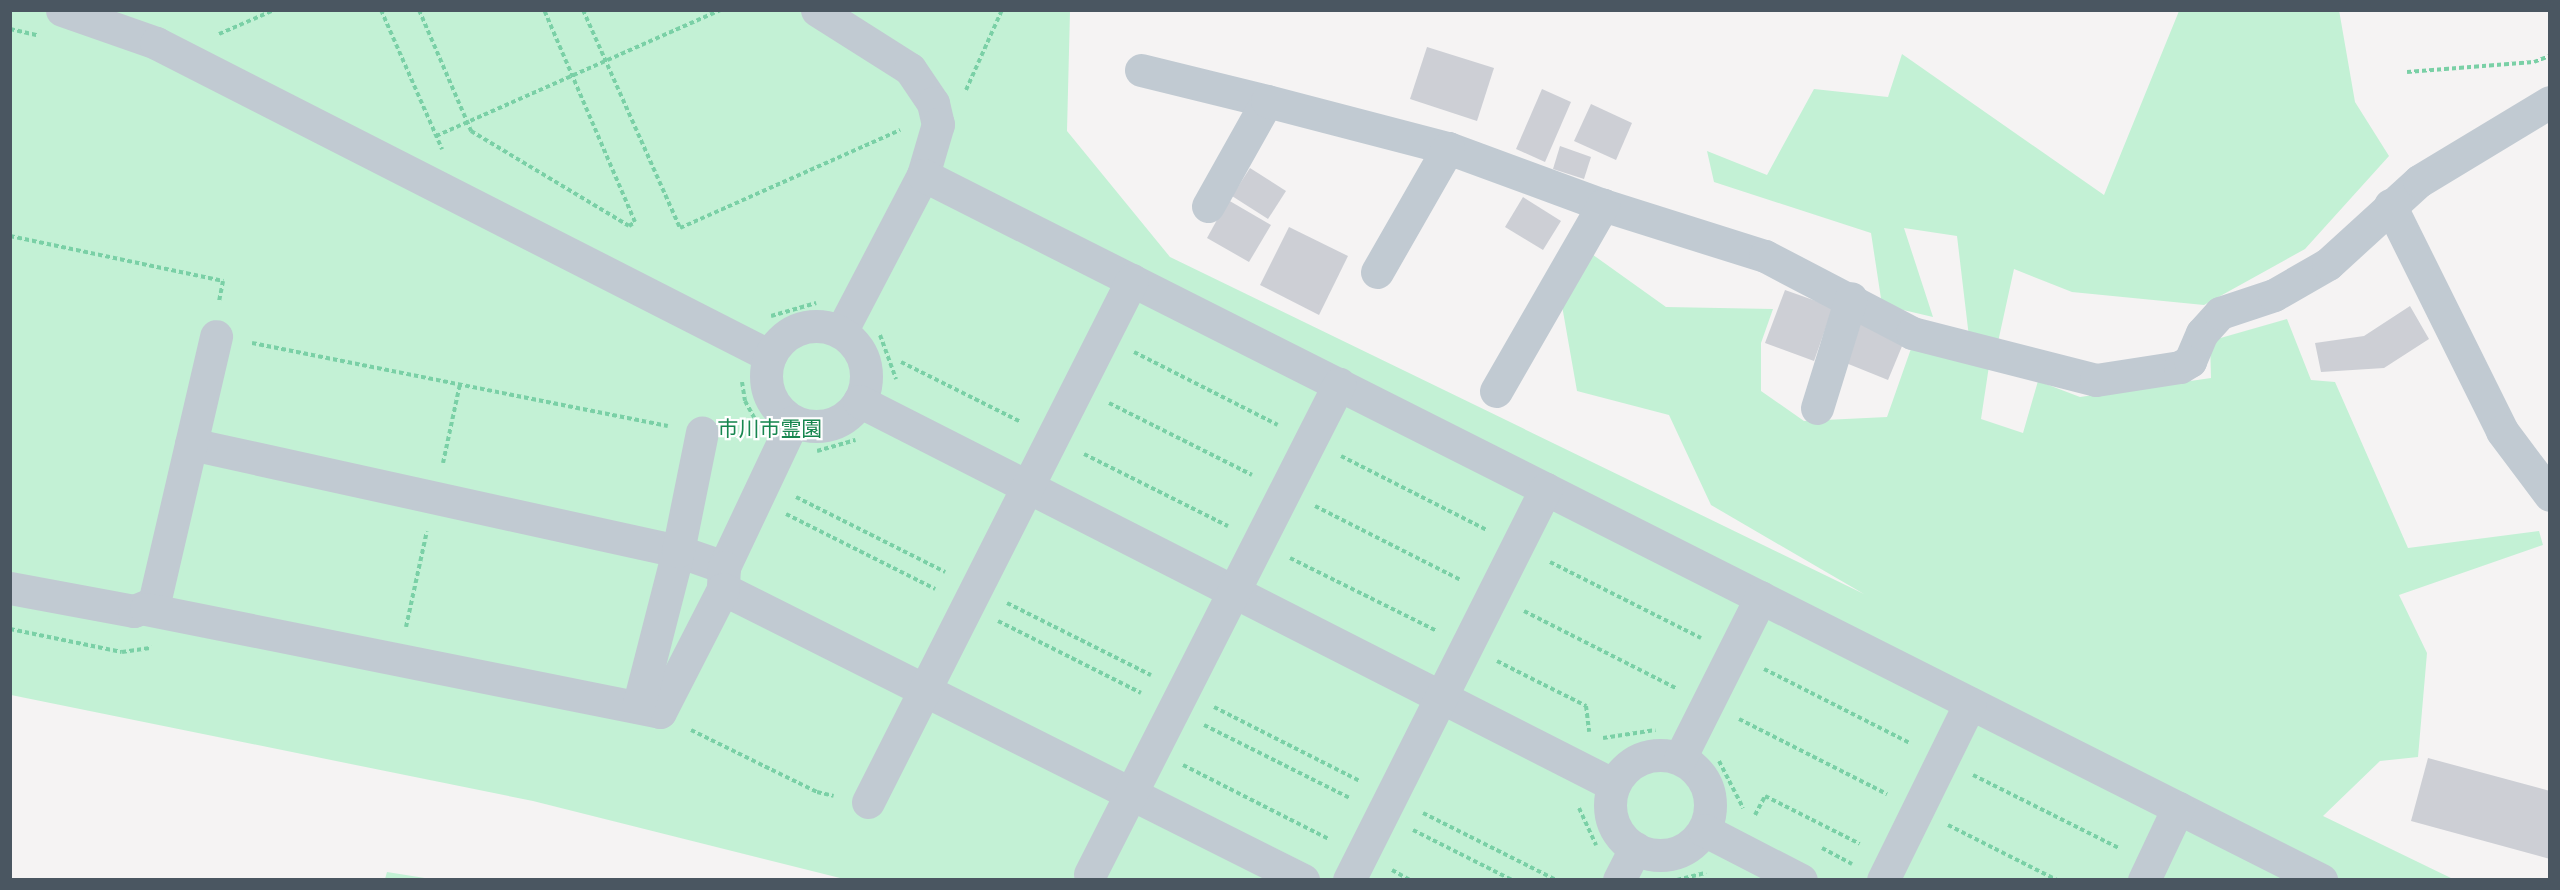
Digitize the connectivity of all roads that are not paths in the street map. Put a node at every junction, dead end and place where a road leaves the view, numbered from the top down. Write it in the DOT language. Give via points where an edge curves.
graph roads {
  1 [pos="62,10"];
  2 [pos="817,10"];
  3 [pos="1141,69"];
  4 [pos="1267,101"];
  5 [pos="2550,102"];
  6 [pos="1448,148"];
  7 [pos="923,175"];
  8 [pos="1603,205"];
  9 [pos="2390,205"];
  10 [pos="1208,206"];
  11 [pos="1377,272"];
  12 [pos="1132,280"];
  13 [pos="1851,298"];
  14 [pos="841,332"];
  15 [pos="216,336"];
  16 [pos="770,356"];
  17 [pos="1339,384"];
  18 [pos="1496,391"];
  19 [pos="859,401"];
  20 [pos="1817,408"];
  21 [pos="793,421"];
  22 [pos="702,432"];
  23 [pos="191,444"];
  24 [pos="1028,486"];
  25 [pos="1546,489"];
  26 [pos="2550,495"];
  27 [pos="678,551"];
  28 [pos="723,578"];
  29 [pos="10,588"];
  30 [pos="1233,591"];
  31 [pos="1761,597"];
  32 [pos="146,609"];
  33 [pos="925,690"];
  34 [pos="1441,697"];
  35 [pos="1970,703"];
  36 [pos="649,709"];
  37 [pos="1680,758"];
  38 [pos="1614,785"];
  39 [pos="1131,794"];
  40 [pos="868,802"];
  41 [pos="2178,808"];
  42 [pos="1704,830"];
  43 [pos="1635,848"];
  44 [pos="1355,867"];
  45 [pos="1879,869"];
  46 [pos="2148,872"];
  47 [pos="1090,874"];
  48 [pos="1303,879"];
  49 [pos="1619,879"];
  50 [pos="1801,879"];
  51 [pos="2320,879"];
  1 -- 16 [label="street" via="156,43"];
  2 -- 7 [label="street" via="910,69 923,85 936,127"];
  3 -- 4 [label="street"];
  4 -- 6 [label="street"];
  4 -- 10 [label="street"];
  5 -- 9 [label="street" via="2419,181"];
  6 -- 8 [label="street"];
  6 -- 11 [label="street"];
  7 -- 12 [label="street"];
  7 -- 14 [label="street"];
  8 -- 13 [label="street" via="1765,256"];
  8 -- 18 [label="street"];
  9 -- 13 [label="street" via="2328,264 2274,295 2220,313 2202,333 2190,362 2180,367 2096,380 1912,333"];
  9 -- 26 [label="street" via="2502,431"];
  12 -- 17 [label="street"];
  12 -- 24 [label="street"];
  13 -- 20 [label="street"];
  14 -- 16 [label="street" via="822,326 799,328 779,341"];
  14 -- 19 [label="street" via="853,341 864,362 865,385"];
  15 -- 23 [label="street"];
  16 -- 21 [label="street" via="766,372 769,395"];
  17 -- 25 [label="street"];
  17 -- 30 [label="street"];
  19 -- 21 [label="street" via="848,415 827,425"];
  19 -- 24 [label="street"];
  21 -- 28 [label="street" via="754,498"];
  22 -- 27 [label="street"];
  23 -- 27 [label="street"];
  23 -- 32 [label="street" via="154,603"];
  24 -- 30 [label="street"];
  24 -- 33 [label="street"];
  25 -- 31 [label="street"];
  25 -- 34 [label="street"];
  27 -- 28 [label="street"];
  27 -- 36 [label="street"];
  28 -- 33 [label="street"];
  28 -- 36 [label="street"];
  29 -- 32 [label="street" via="134,611"];
  30 -- 34 [label="street"];
  30 -- 39 [label="street"];
  31 -- 35 [label="street"];
  31 -- 37 [label="street"];
  32 -- 36 [label="street"];
  33 -- 39 [label="street"];
  33 -- 40 [label="street"];
  34 -- 38 [label="street"];
  34 -- 44 [label="street"];
  35 -- 41 [label="street"];
  35 -- 45 [label="street" via="1917,809"];
  37 -- 38 [label="street" via="1643,757 1624,770"];
  37 -- 42 [label="street" via="1697,771 1708,791 1710,814"];
  38 -- 43 [label="street" via="1610,802 1614,824"];
  39 -- 47 [label="street"];
  39 -- 48 [label="street"];
  41 -- 46 [label="street"];
  41 -- 51 [label="street"];
  42 -- 43 [label="street" via="1692,844 1672,854 1648,854"];
  42 -- 50 [label="street"];
  43 -- 49 [label="street"];
}
